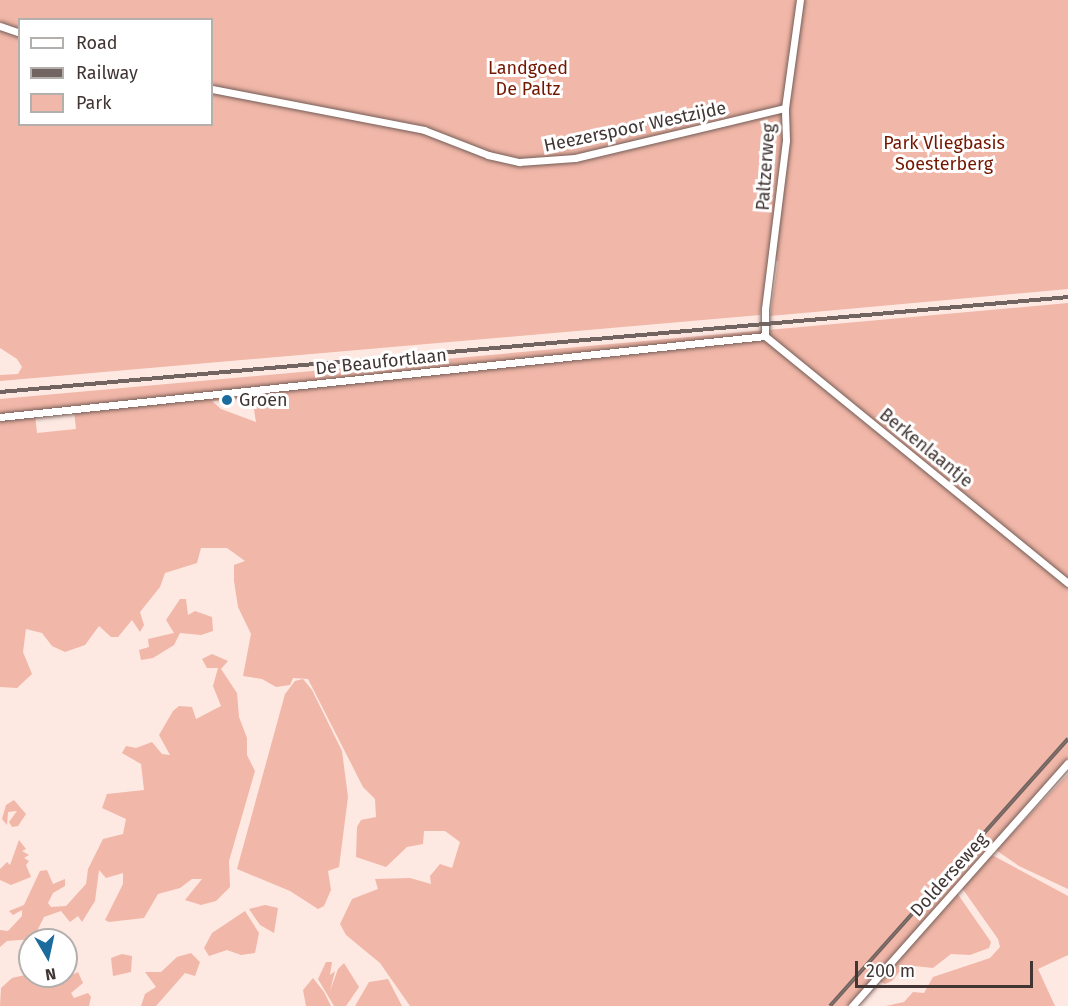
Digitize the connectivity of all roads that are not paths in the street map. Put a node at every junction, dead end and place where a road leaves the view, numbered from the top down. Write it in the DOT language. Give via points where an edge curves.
graph roads {
  1 [pos="800,0"];
  2 [pos="0,26"];
  3 [pos="18,32"];
  4 [pos="213,89"];
  5 [pos="785,108"];
  6 [pos="765,336"];
  7 [pos="0,417"];
  8 [pos="1068,583"];
  9 [pos="1068,764"];
  10 [pos="852,1006"];
  1 -- 5 [label="street, Paltzerweg"];
  2 -- 3 [label="street"];
  4 -- 5 [label="street, Heezerspoor Westzijde" via="424,130 488,155 519,162 575,159"];
  5 -- 6 [label="street, Paltzerweg" via="786,140"];
  6 -- 7 [label="street, De Beaufortlaan"];
  6 -- 8 [label="street, Berkenlaantje"];
  9 -- 10 [label="street, Dolderseweg"];
}
